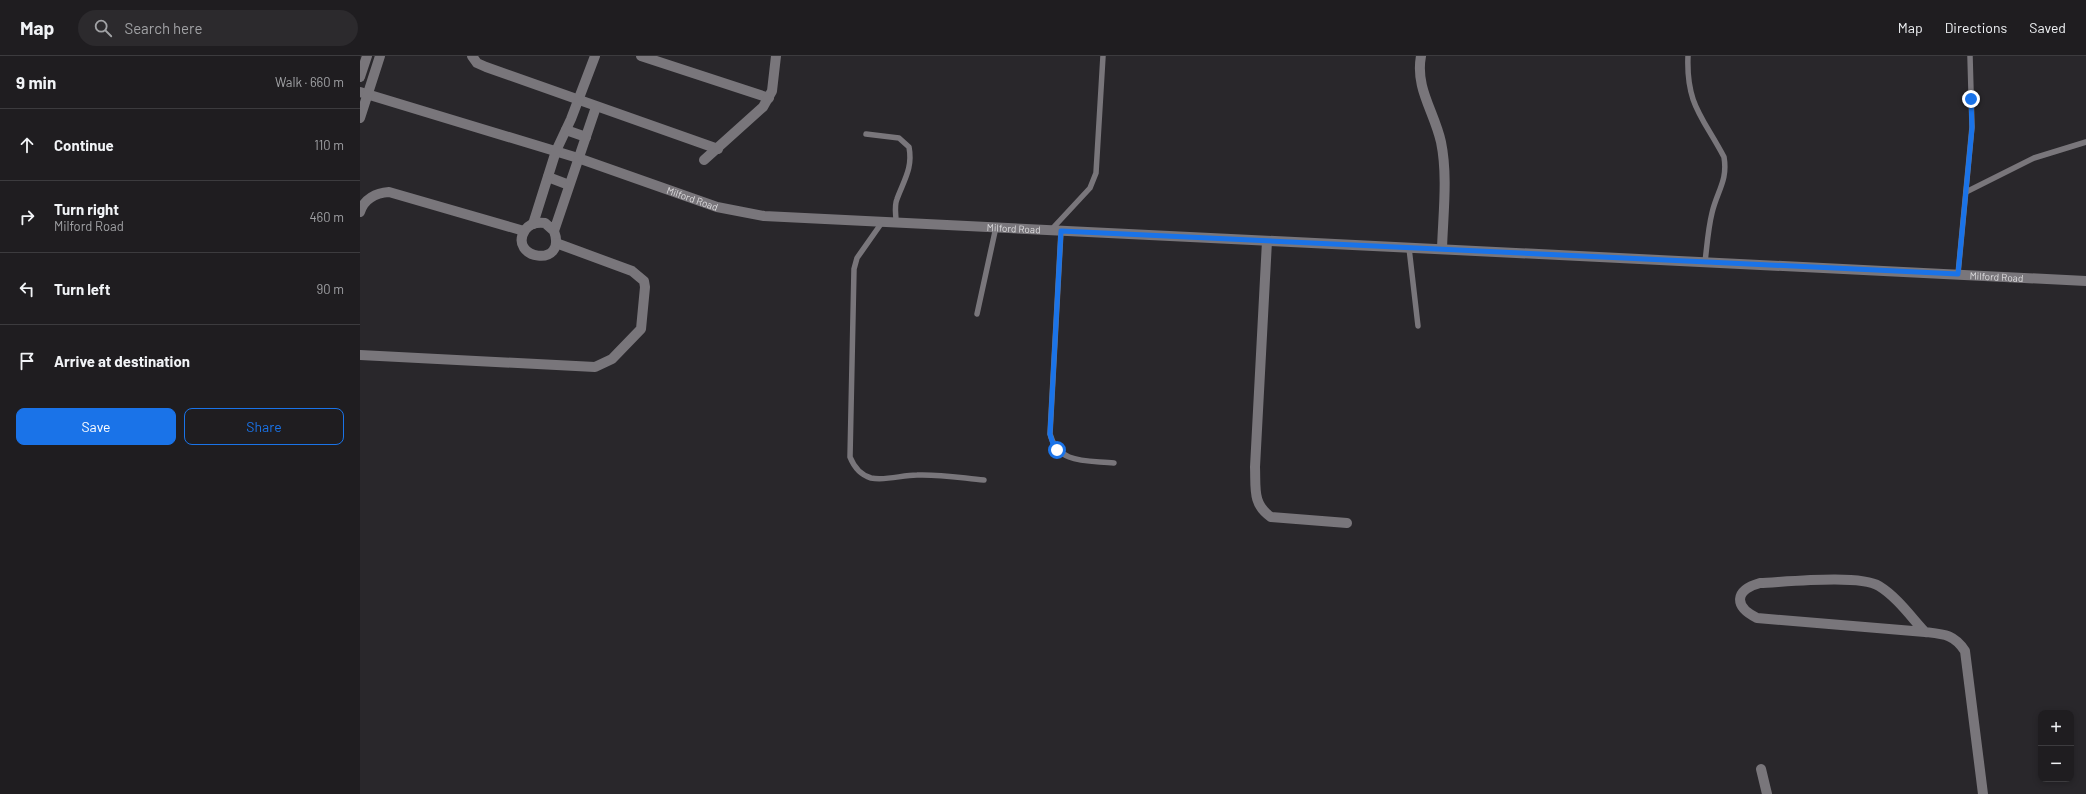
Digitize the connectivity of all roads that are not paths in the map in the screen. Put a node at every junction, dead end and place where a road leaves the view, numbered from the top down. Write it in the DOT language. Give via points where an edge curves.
graph roads {
  1 [pos="367,56"];
  2 [pos="380,56"];
  3 [pos="472,56"];
  4 [pos="595,56"];
  5 [pos="641,56"];
  6 [pos="776,56"];
  7 [pos="1103,56"];
  8 [pos="1421,56"];
  9 [pos="1688,56"];
  10 [pos="1970,56"];
  11 [pos="360,76"];
  12 [pos="364,93"];
  13 [pos="769,98"];
  14 [pos="579,100"];
  15 [pos="596,107"];
  16 [pos="360,118"];
  17 [pos="566,130"];
  18 [pos="866,134"];
  19 [pos="586,137"];
  20 [pos="2086,142"];
  21 [pos="718,149"];
  22 [pos="556,151"];
  23 [pos="578,158"];
  24 [pos="704,160"];
  25 [pos="548,177"];
  26 [pos="569,185"];
  27 [pos="1966,192"];
  28 [pos="360,212"];
  29 [pos="883,220"];
  30 [pos="896,221"];
  31 [pos="533,224"];
  32 [pos="996,227"];
  33 [pos="524,231"];
  34 [pos="554,231"];
  35 [pos="1056,231"];
  36 [pos="1267,241"];
  37 [pos="556,243"];
  38 [pos="1409,248"];
  39 [pos="1442,249"];
  40 [pos="1705,262"];
  41 [pos="1958,274"];
  42 [pos="2086,281"];
  43 [pos="976,314"];
  44 [pos="1418,326"];
  45 [pos="360,355"];
  46 [pos="1114,463"];
  47 [pos="984,480"];
  48 [pos="1347,522"];
  49 [pos="1925,632"];
  50 [pos="1761,769"];
  51 [pos="1767,794"];
  52 [pos="1983,794"];
  1 -- 11 [label="street"];
  2 -- 12 [label="street"];
  3 -- 14 [label="street" via="477,63 486,67"];
  4 -- 14 [label="street"];
  5 -- 13 [label="street"];
  6 -- 13 [label="street"];
  7 -- 35 [label="lane" via="1096,173 1090,188"];
  8 -- 39 [label="street" via="1421,87 1441,144 1444,174"];
  9 -- 40 [label="lane" via="1689,88 1693,101 1724,157 1726,166 1723,186 1712,212"];
  10 -- 27 [label="lane" via="1972,128"];
  12 -- 16 [label="street"];
  12 -- 22 [label="street, Milford Road"];
  13 -- 21 [label="street" via="758,112"];
  14 -- 15 [label="street"];
  14 -- 17 [label="street"];
  15 -- 19 [label="street"];
  15 -- 21 [label="street"];
  17 -- 19 [label="street"];
  17 -- 22 [label="street"];
  18 -- 30 [label="lane" via="899,138 909,147 910,167 896,204"];
  19 -- 23 [label="street"];
  20 -- 27 [label="lane" via="2034,158"];
  21 -- 24 [label="street"];
  22 -- 23 [label="street, Milford Road"];
  22 -- 25 [label="street"];
  23 -- 26 [label="street"];
  23 -- 29 [label="street, Milford Road" via="734,211 807,219"];
  25 -- 26 [label="street"];
  25 -- 31 [label="street"];
  26 -- 34 [label="street"];
  27 -- 41 [label="lane"];
  28 -- 33 [label="street" via="368,200 389,192"];
  29 -- 30 [label="street, Milford Road"];
  29 -- 47 [label="lane" via="857,258 854,269 850,457 853,466 869,477 881,479 918,474"];
  30 -- 32 [label="street, Milford Road"];
  31 -- 33 [label="street"];
  31 -- 34 [label="street" via="545,223"];
  32 -- 35 [label="street, Milford Road"];
  32 -- 43 [label="lane"];
  33 -- 37 [label="street" via="524,248 538,257 546,256"];
  34 -- 37 [label="street"];
  35 -- 36 [label="street, Milford Road"];
  35 -- 46 [label="lane" via="1050,434 1053,444 1063,455"];
  36 -- 38 [label="street, Milford Road"];
  36 -- 48 [label="street" via="1255,467 1257,502 1271,517"];
  37 -- 45 [label="street" via="632,271 644,281 641,329 612,359 595,367"];
  38 -- 39 [label="street, Milford Road"];
  38 -- 44 [label="lane"];
  39 -- 40 [label="street, Milford Road"];
  40 -- 41 [label="street, Milford Road"];
  41 -- 42 [label="street, Milford Road"];
  49 -- 49 [label="street" via="1757,618 1743,610 1740,603 1741,595 1750,586 1760,583 1852,580 1869,583 1878,586 1893,598"];
  49 -- 52 [label="street" via="1949,635 1960,642 1965,651"];
  50 -- 51 [label="street"];
}
